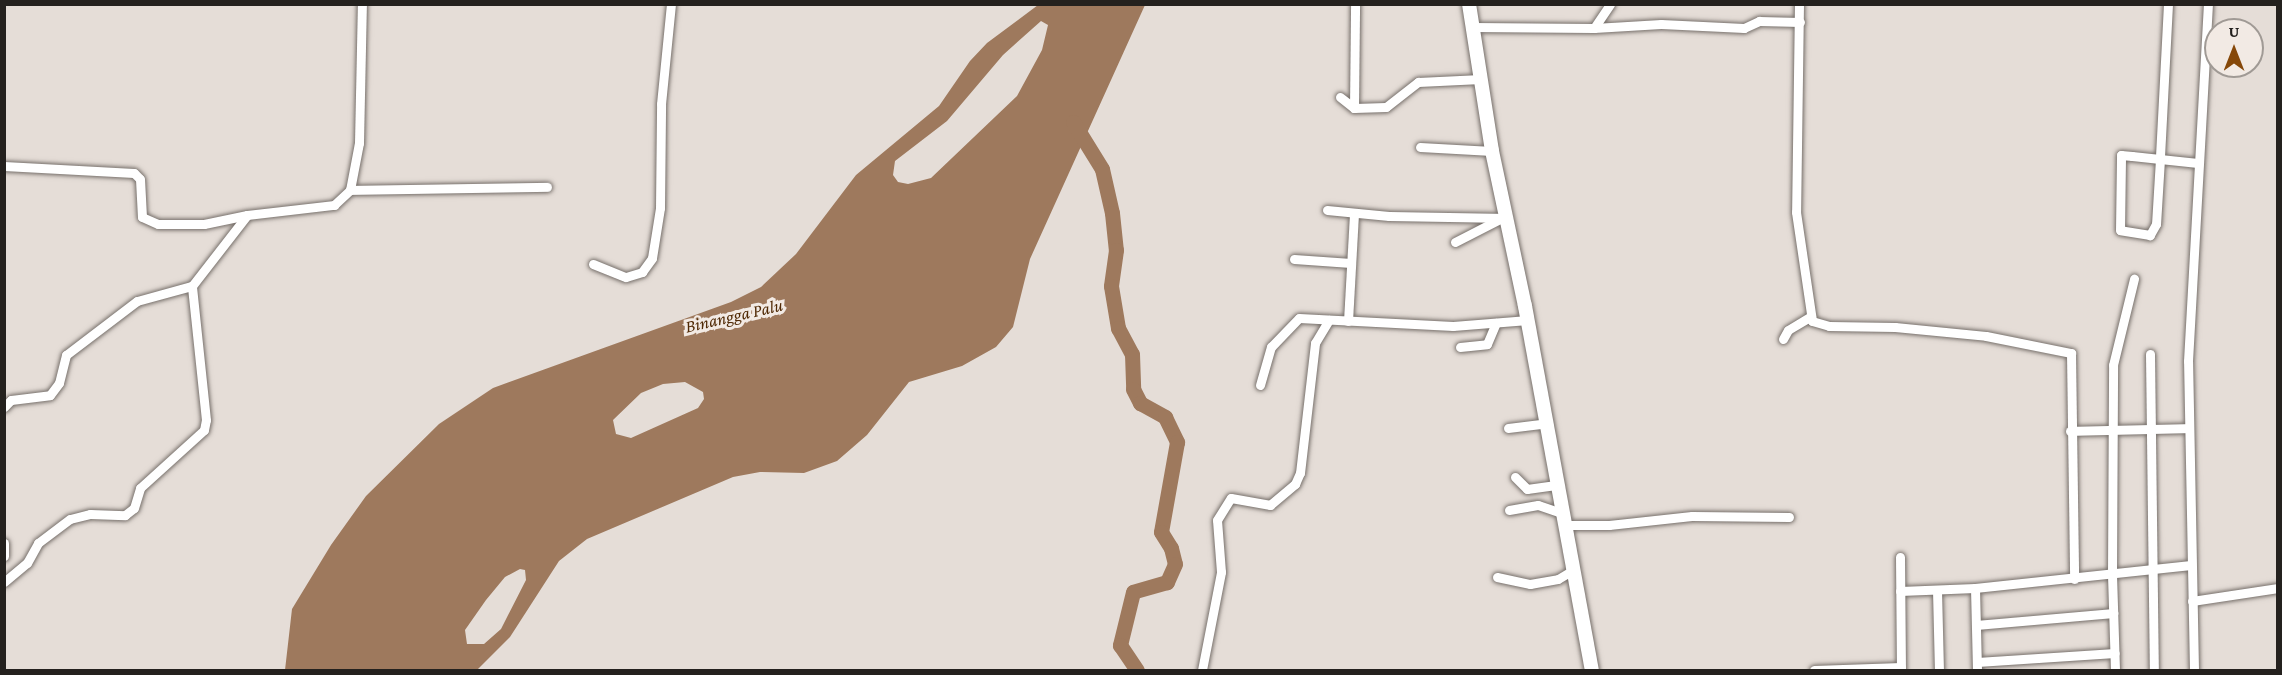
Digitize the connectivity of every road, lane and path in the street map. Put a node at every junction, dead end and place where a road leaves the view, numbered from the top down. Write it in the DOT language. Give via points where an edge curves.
graph roads {
  1 [pos="362,4"];
  2 [pos="671,4"];
  3 [pos="1355,4"];
  4 [pos="1469,4"];
  5 [pos="1610,4"];
  6 [pos="1799,4"];
  7 [pos="2168,4"];
  8 [pos="2208,4"];
  9 [pos="1800,22"];
  10 [pos="1472,27"];
  11 [pos="1594,28"];
  12 [pos="1481,79"];
  13 [pos="1340,97"];
  14 [pos="1354,108"];
  15 [pos="1419,147"];
  16 [pos="1492,151"];
  17 [pos="2160,159"];
  18 [pos="2198,163"];
  19 [pos="4,166"];
  20 [pos="547,187"];
  21 [pos="350,190"];
  22 [pos="1327,210"];
  23 [pos="1354,213"];
  24 [pos="247,215"];
  25 [pos="1504,218"];
  26 [pos="1455,242"];
  27 [pos="1294,259"];
  28 [pos="1351,263"];
  29 [pos="593,264"];
  30 [pos="2134,279"];
  31 [pos="192,286"];
  32 [pos="1811,316"];
  33 [pos="1329,320"];
  34 [pos="1528,320"];
  35 [pos="1348,321"];
  36 [pos="1496,323"];
  37 [pos="1783,339"];
  38 [pos="1460,347"];
  39 [pos="2150,354"];
  40 [pos="1260,385"];
  41 [pos="4,407"];
  42 [pos="1547,423"];
  43 [pos="1508,428"];
  44 [pos="2189,428"];
  45 [pos="2149,429"];
  46 [pos="2111,430"];
  47 [pos="2070,431"];
  48 [pos="1515,477"];
  49 [pos="1556,485"];
  50 [pos="1509,510"];
  51 [pos="1789,517"];
  52 [pos="1564,519"];
  53 [pos="4,543"];
  54 [pos="4,556"];
  55 [pos="1900,557"];
  56 [pos="2191,565"];
  57 [pos="1573,570"];
  58 [pos="2153,570"];
  59 [pos="2112,575"];
  60 [pos="1497,577"];
  61 [pos="2074,579"];
  62 [pos="4,582"];
  63 [pos="1975,588"];
  64 [pos="2277,588"];
  65 [pos="1937,590"];
  66 [pos="1900,591"];
  67 [pos="2192,601"];
  68 [pos="2113,613"];
  69 [pos="1976,625"];
  70 [pos="2115,653"];
  71 [pos="1977,666"];
  72 [pos="1901,669"];
  73 [pos="1202,670"];
  74 [pos="1592,670"];
  75 [pos="1814,670"];
  76 [pos="1939,670"];
  77 [pos="2115,670"];
  78 [pos="2154,670"];
  79 [pos="2194,670"];
  1 -- 21 [label="street" via="359,143"];
  2 -- 29 [label="street" via="661,104 660,208 652,258 642,272 626,277"];
  3 -- 14 [label="street"];
  4 -- 10 [label="main road"];
  5 -- 11 [label="street"];
  6 -- 9 [label="street"];
  7 -- 17 [label="street"];
  8 -- 18 [label="street"];
  9 -- 11 [label="street" via="1759,21 1744,28 1661,24"];
  9 -- 32 [label="street" via="1797,212"];
  10 -- 11 [label="street"];
  10 -- 12 [label="main road"];
  12 -- 14 [label="street" via="1418,82 1391,105"];
  12 -- 16 [label="main road"];
  13 -- 14 [label="street"];
  15 -- 16 [label="street"];
  16 -- 25 [label="main road"];
  17 -- 17 [label="street" via="2121,155 2120,230 2152,233"];
  17 -- 18 [label="street"];
  18 -- 44 [label="street" via="2188,360"];
  19 -- 24 [label="street" via="134,173 140,179 142,217 158,224 197,224"];
  20 -- 21 [label="street"];
  21 -- 24 [label="street" via="334,205"];
  22 -- 23 [label="street"];
  23 -- 25 [label="street"];
  23 -- 28 [label="street"];
  24 -- 31 [label="street"];
  25 -- 26 [label="street"];
  25 -- 34 [label="main road"];
  27 -- 28 [label="street"];
  28 -- 35 [label="street"];
  30 -- 46 [label="street" via="2113,365"];
  31 -- 41 [label="street" via="137,301 66,355 59,383 50,395 11,400"];
  31 -- 62 [label="street" via="204,430 140,488 134,508 125,515 90,514 70,519 38,543 27,562"];
  32 -- 37 [label="street" via="1788,330"];
  32 -- 47 [label="street" via="1821,325 1986,336 2067,351 2073,360"];
  33 -- 35 [label="street"];
  33 -- 40 [label="street" via="1295,321 1265,357"];
  33 -- 73 [label="street" via="1315,343 1300,473 1295,484 1270,505 1231,498 1217,520 1221,572"];
  34 -- 36 [label="street"];
  34 -- 42 [label="main road"];
  35 -- 36 [label="street" via="1453,326"];
  36 -- 38 [label="street" via="1487,344"];
  39 -- 45 [label="street"];
  42 -- 43 [label="street"];
  42 -- 49 [label="main road"];
  44 -- 45 [label="street"];
  44 -- 56 [label="street"];
  45 -- 46 [label="street"];
  45 -- 58 [label="street"];
  46 -- 47 [label="street"];
  46 -- 59 [label="street"];
  47 -- 61 [label="street"];
  48 -- 49 [label="street" via="1527,489"];
  49 -- 52 [label="main road"];
  50 -- 52 [label="street" via="1538,505"];
  51 -- 52 [label="street" via="1692,516 1609,525"];
  52 -- 57 [label="main road"];
  53 -- 54 [label="street"];
  55 -- 66 [label="street"];
  56 -- 58 [label="street"];
  56 -- 67 [label="street"];
  57 -- 60 [label="street" via="1558,579 1530,584"];
  57 -- 74 [label="main road"];
  58 -- 59 [label="street"];
  58 -- 78 [label="street"];
  59 -- 61 [label="street"];
  59 -- 68 [label="street"];
  61 -- 63 [label="street"];
  63 -- 65 [label="street"];
  63 -- 69 [label="street"];
  64 -- 67 [label="street"];
  65 -- 66 [label="street"];
  65 -- 76 [label="street"];
  66 -- 72 [label="street"];
  67 -- 79 [label="street"];
  68 -- 69 [label="street"];
  68 -- 70 [label="street"];
  69 -- 71 [label="street"];
  70 -- 71 [label="street"];
  70 -- 77 [label="street"];
  72 -- 75 [label="street"];
}
